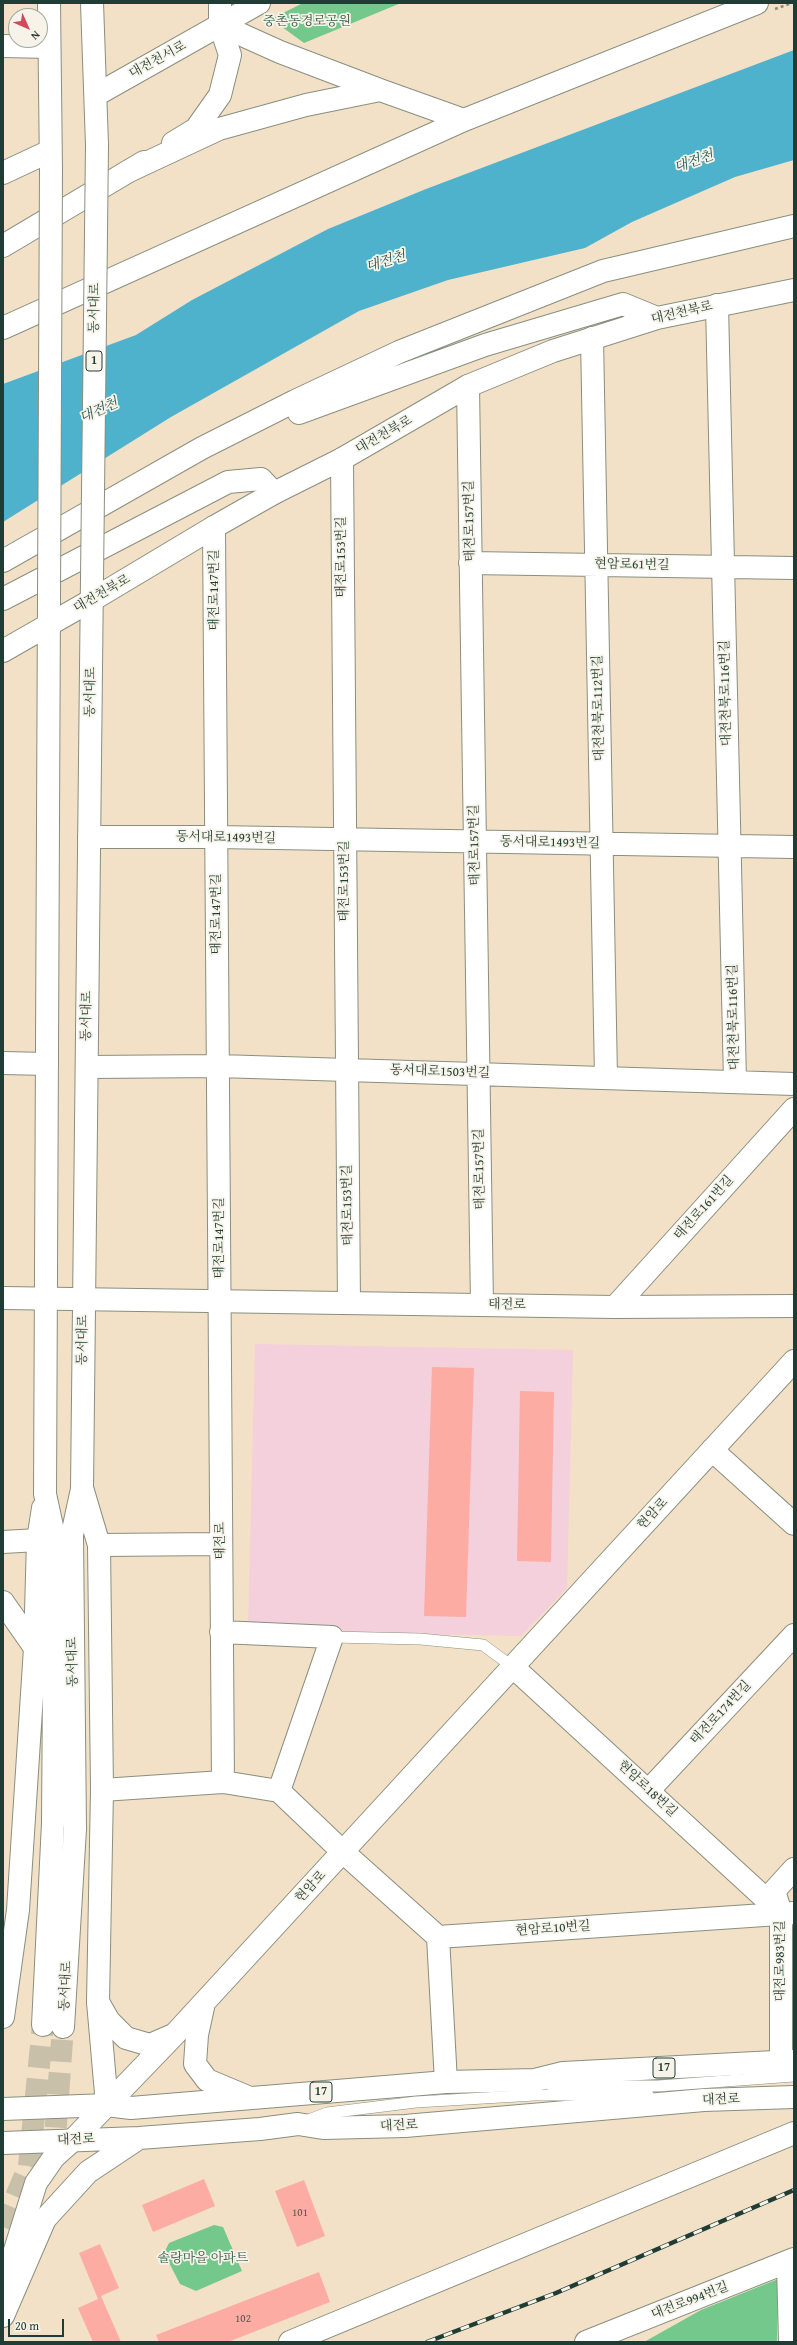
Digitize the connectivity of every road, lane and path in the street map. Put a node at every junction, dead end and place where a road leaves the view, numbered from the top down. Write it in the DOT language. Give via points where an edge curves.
graph roads {
  1 [pos="49,3"];
  2 [pos="92,3"];
  3 [pos="220,3"];
  4 [pos="259,3"];
  5 [pos="757,3"];
  6 [pos="220,25"];
  7 [pos="3,46"];
  8 [pos="49,47"];
  9 [pos="380,90"];
  10 [pos="96,95"];
  11 [pos="464,120"];
  12 [pos="50,161"];
  13 [pos="129,171"];
  14 [pos="3,173"];
  15 [pos="794,226"];
  16 [pos="3,246"];
  17 [pos="794,290"];
  18 [pos="718,305"];
  19 [pos="657,318"];
  20 [pos="3,328"];
  21 [pos="592,338"];
  22 [pos="468,386"];
  23 [pos="202,448"];
  24 [pos="342,460"];
  25 [pos="274,493"];
  26 [pos="214,527"];
  27 [pos="3,561"];
  28 [pos="470,563"];
  29 [pos="596,565"];
  30 [pos="724,566"];
  31 [pos="794,568"];
  32 [pos="3,599"];
  33 [pos="92,600"];
  34 [pos="48,625"];
  35 [pos="3,651"];
  36 [pos="89,838"];
  37 [pos="217,838"];
  38 [pos="345,839"];
  39 [pos="475,841"];
  40 [pos="601,844"];
  41 [pos="730,846"];
  42 [pos="794,847"];
  43 [pos="3,1063"];
  44 [pos="47,1064"];
  45 [pos="219,1066"];
  46 [pos="87,1067"];
  47 [pos="347,1070"];
  48 [pos="478,1074"];
  49 [pos="606,1077"];
  50 [pos="735,1081"];
  51 [pos="794,1084"];
  52 [pos="794,1109"];
  53 [pos="3,1298"];
  54 [pos="46,1299"];
  55 [pos="84,1299"];
  56 [pos="221,1301"];
  57 [pos="349,1303"];
  58 [pos="482,1305"];
  59 [pos="794,1306"];
  60 [pos="615,1307"];
  61 [pos="794,1362"];
  62 [pos="712,1450"];
  63 [pos="82,1489"];
  64 [pos="45,1494"];
  65 [pos="794,1524"];
  66 [pos="38,1540"];
  67 [pos="3,1542"];
  68 [pos="221,1544"];
  69 [pos="99,1545"];
  70 [pos="3,1602"];
  71 [pos="221,1632"];
  72 [pos="794,1635"];
  73 [pos="332,1637"];
  74 [pos="35,1648"];
  75 [pos="513,1667"];
  76 [pos="223,1782"];
  77 [pos="102,1790"];
  78 [pos="649,1790"];
  79 [pos="279,1791"];
  80 [pos="343,1852"];
  81 [pos="794,1869"];
  82 [pos="18,1910"];
  83 [pos="787,1913"];
  84 [pos="438,1937"];
  85 [pos="3,1951"];
  86 [pos="98,2002"];
  87 [pos="205,2002"];
  88 [pos="3,2017"];
  89 [pos="174,2035"];
  90 [pos="790,2066"];
  91 [pos="446,2082"];
  92 [pos="794,2097"];
  93 [pos="250,2098"];
  94 [pos="107,2105"];
  95 [pos="3,2110"];
  96 [pos="794,2133"];
  97 [pos="139,2138"];
  98 [pos="73,2140"];
  99 [pos="3,2143"];
  100 [pos="791,2261"];
  101 [pos="3,2281"];
  102 [pos="3,2316"];
  103 [pos="624,2334"];
  104 [pos="290,2342"];
  105 [pos="586,2342"];
  106 [pos="790,2342"];
  1 -- 8 [label="street, 동서대로"];
  2 -- 10 [label="street, 동서대로 / 1"];
  3 -- 6 [label="street"];
  4 -- 6 [label="street, 대전천서로"];
  5 -- 11 [label="street"];
  6 -- 9 [label="street" via="280,52"];
  6 -- 10 [label="street, 대전천서로"];
  6 -- 13 [label="street" via="230,55 220,95 196,129"];
  7 -- 8 [label="street"];
  8 -- 12 [label="street, 동서대로"];
  9 -- 11 [label="street"];
  9 -- 13 [label="street" via="219,129"];
  10 -- 33 [label="street, 동서대로 / 1, bridge"];
  11 -- 20 [label="street"];
  12 -- 14 [label="street"];
  12 -- 34 [label="street, 동서대로, bridge"];
  13 -- 16 [label="street"];
  15 -- 23 [label="street" via="603,271 399,352"];
  17 -- 18 [label="street, 대전천북로"];
  18 -- 19 [label="street, 대전천북로"];
  18 -- 30 [label="street, 대전천북로116번길"];
  19 -- 21 [label="street, 대전천북로"];
  19 -- 23 [label="street" via="623,304 485,345"];
  21 -- 22 [label="street, 대전천북로" via="552,351"];
  21 -- 29 [label="street, 대전천북로112번길"];
  22 -- 24 [label="street, 대전천북로"];
  22 -- 28 [label="street, 태전로157번길"];
  23 -- 27 [label="street"];
  24 -- 25 [label="street, 대전천북로"];
  24 -- 38 [label="street, 태전로153번길"];
  25 -- 26 [label="street, 대전천북로"];
  25 -- 32 [label="street" via="261,480 228,482"];
  26 -- 33 [label="street, 대전천북로"];
  26 -- 37 [label="street, 태전로147번길"];
  28 -- 29 [label="street, 현암로61번길"];
  28 -- 39 [label="street, 태전로157번길"];
  29 -- 30 [label="street, 현암로61번길"];
  29 -- 40 [label="street, 대전천북로112번길"];
  30 -- 31 [label="street, 현암로61번길"];
  30 -- 41 [label="street, 대전천북로116번길"];
  33 -- 34 [label="street, 대전천북로"];
  33 -- 36 [label="street, 동서대로"];
  34 -- 35 [label="street, 대전천북로"];
  34 -- 44 [label="street, 동서대로"];
  36 -- 37 [label="street, 동서대로1493번길"];
  36 -- 46 [label="street, 동서대로"];
  37 -- 38 [label="street, 동서대로1493번길"];
  37 -- 45 [label="street, 태전로147번길"];
  38 -- 39 [label="street, 동서대로1493번길"];
  38 -- 47 [label="street, 태전로153번길"];
  39 -- 40 [label="street, 동서대로1493번길"];
  39 -- 48 [label="street, 태전로157번길"];
  40 -- 41 [label="street, 동서대로1493번길"];
  40 -- 49 [label="street, 대전천북로112번길"];
  41 -- 42 [label="street, 동서대로1493번길"];
  41 -- 50 [label="street, 대전천북로116번길"];
  43 -- 44 [label="street"];
  44 -- 54 [label="street, 동서대로"];
  45 -- 46 [label="street, 동서대로1503번길"];
  45 -- 47 [label="street, 동서대로1503번길"];
  45 -- 56 [label="street, 태전로147번길"];
  46 -- 55 [label="street, 동서대로"];
  47 -- 48 [label="street, 동서대로1503번길"];
  47 -- 57 [label="street, 태전로153번길"];
  48 -- 49 [label="street, 동서대로1503번길"];
  48 -- 58 [label="street, 태전로157번길"];
  49 -- 50 [label="street, 동서대로1503번길"];
  50 -- 51 [label="street, 동서대로1503번길"];
  52 -- 60 [label="street, 태전로161번길"];
  53 -- 54 [label="street, 태전로"];
  54 -- 55 [label="street, 태전로"];
  54 -- 64 [label="street, 동서대로"];
  55 -- 56 [label="street, 태전로"];
  55 -- 63 [label="street, 동서대로"];
  56 -- 57 [label="street, 태전로"];
  56 -- 68 [label="street, 태전로"];
  57 -- 58 [label="street, 태전로"];
  58 -- 60 [label="street, 태전로"];
  59 -- 60 [label="street, 태전로"];
  61 -- 62 [label="street, 현암로"];
  62 -- 65 [label="street"];
  62 -- 75 [label="street, 현암로"];
  63 -- 64 [label="street, 동서대로" via="72,1535 75,1829 53,2026 55,1548"];
  63 -- 69 [label="street"];
  64 -- 66 [label="street"];
  66 -- 67 [label="street"];
  66 -- 74 [label="street"];
  68 -- 69 [label="street"];
  68 -- 71 [label="street, 태전로"];
  69 -- 77 [label="street"];
  70 -- 74 [label="street"];
  71 -- 73 [label="street"];
  71 -- 76 [label="street, 태전로"];
  72 -- 78 [label="street, 태전로174번길"];
  73 -- 75 [label="lane" via="483,1645"];
  73 -- 79 [label="street"];
  74 -- 82 [label="street"];
  75 -- 78 [label="street, 현암로18번길"];
  75 -- 80 [label="street, 현암로"];
  76 -- 77 [label="street"];
  76 -- 79 [label="street"];
  77 -- 86 [label="street"];
  78 -- 83 [label="street, 현암로18번길"];
  79 -- 80 [label="street"];
  80 -- 84 [label="street"];
  80 -- 87 [label="street, 현암로"];
  81 -- 83 [label="street, 대전로983번길" via="774,1891"];
  82 -- 85 [label="street"];
  82 -- 88 [label="street"];
  83 -- 84 [label="street, 현암로10번길"];
  83 -- 90 [label="street, 대전로983번길"];
  84 -- 91 [label="street"];
  86 -- 89 [label="street" via="109,2021 126,2038 150,2045"];
  86 -- 94 [label="street"];
  87 -- 89 [label="street, 현암로"];
  87 -- 93 [label="street" via="197,2035 195,2064 207,2080"];
  89 -- 94 [label="street, 현암로"];
  90 -- 91 [label="street, 17" via="563,2073 535,2080"];
  91 -- 93 [label="street, 17"];
  92 -- 97 [label="street, 대전로" via="704,2100 405,2126 323,2128 298,2124"];
  93 -- 94 [label="street, 17" via="131,2108"];
  94 -- 95 [label="street, 17"];
  94 -- 98 [label="street, 현암로"];
  96 -- 104 [label="street"];
  97 -- 98 [label="street, 대전로"];
  97 -- 102 [label="street" via="88,2172 45,2219"];
  98 -- 99 [label="street, 대전로"];
  98 -- 101 [label="street, 현암로" via="54,2157 36,2183"];
  100 -- 103 [label="street, 대전로994번길"];
  100 -- 106 [label="street"];
  103 -- 105 [label="street, 대전로994번길"];
}
